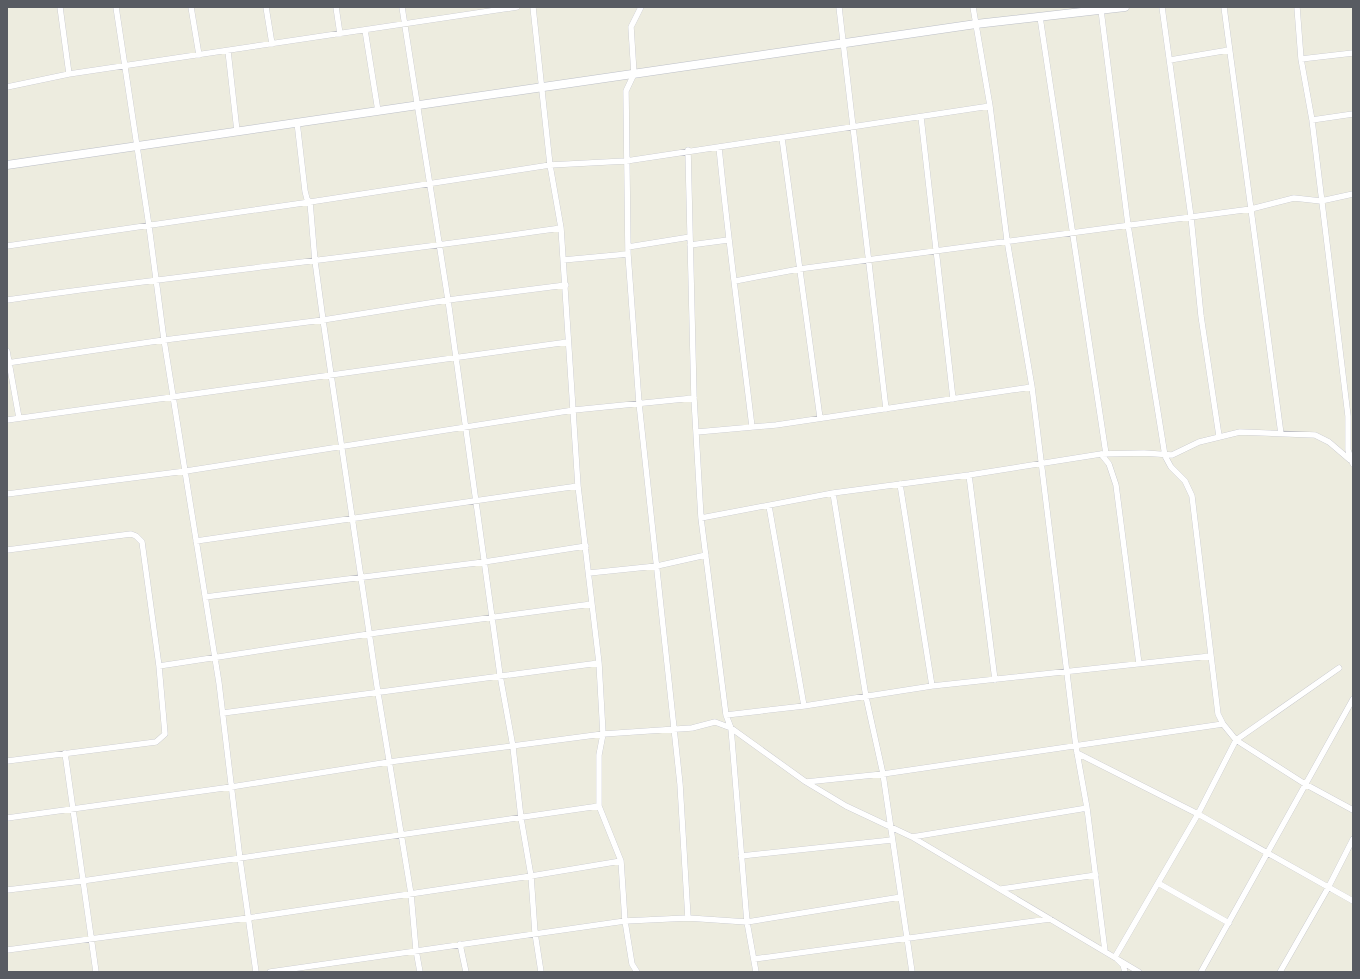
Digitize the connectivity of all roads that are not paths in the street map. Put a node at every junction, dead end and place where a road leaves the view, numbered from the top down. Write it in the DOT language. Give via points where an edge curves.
graph roads {
  1 [pos="60,7"];
  2 [pos="116,7"];
  3 [pos="191,7"];
  4 [pos="266,7"];
  5 [pos="336,7"];
  6 [pos="402,7"];
  7 [pos="516,7"];
  8 [pos="533,7"];
  9 [pos="641,7"];
  10 [pos="839,7"];
  11 [pos="973,7"];
  12 [pos="1125,7"];
  13 [pos="1162,7"];
  14 [pos="1224,7"];
  15 [pos="1297,7"];
  16 [pos="1102,10"];
  17 [pos="1040,17"];
  18 [pos="404,24"];
  19 [pos="976,24"];
  20 [pos="365,30"];
  21 [pos="340,34"];
  22 [pos="844,43"];
  23 [pos="272,44"];
  24 [pos="1229,50"];
  25 [pos="228,51"];
  26 [pos="1353,53"];
  27 [pos="199,55"];
  28 [pos="1301,59"];
  29 [pos="1170,60"];
  30 [pos="124,66"];
  31 [pos="69,74"];
  32 [pos="634,74"];
  33 [pos="7,87"];
  34 [pos="542,87"];
  35 [pos="418,105"];
  36 [pos="990,106"];
  37 [pos="378,111"];
  38 [pos="1353,114"];
  39 [pos="921,117"];
  40 [pos="1312,120"];
  41 [pos="297,122"];
  42 [pos="852,128"];
  43 [pos="237,131"];
  44 [pos="782,138"];
  45 [pos="138,146"];
  46 [pos="719,147"];
  47 [pos="688,150"];
  48 [pos="626,161"];
  49 [pos="7,165"];
  50 [pos="550,165"];
  51 [pos="431,182"];
  52 [pos="1353,194"];
  53 [pos="1321,200"];
  54 [pos="310,202"];
  55 [pos="1251,209"];
  56 [pos="1190,217"];
  57 [pos="1128,225"];
  58 [pos="150,226"];
  59 [pos="561,228"];
  60 [pos="1072,232"];
  61 [pos="690,237"];
  62 [pos="728,240"];
  63 [pos="1007,240"];
  64 [pos="690,245"];
  65 [pos="7,246"];
  66 [pos="439,246"];
  67 [pos="628,247"];
  68 [pos="936,250"];
  69 [pos="628,254"];
  70 [pos="564,260"];
  71 [pos="870,260"];
  72 [pos="315,261"];
  73 [pos="799,269"];
  74 [pos="155,279"];
  75 [pos="735,281"];
  76 [pos="566,285"];
  77 [pos="7,300"];
  78 [pos="448,300"];
  79 [pos="323,320"];
  80 [pos="164,340"];
  81 [pos="568,342"];
  82 [pos="7,351"];
  83 [pos="455,358"];
  84 [pos="8,363"];
  85 [pos="331,374"];
  86 [pos="1032,387"];
  87 [pos="173,397"];
  88 [pos="694,398"];
  89 [pos="953,399"];
  90 [pos="639,403"];
  91 [pos="886,408"];
  92 [pos="574,410"];
  93 [pos="18,418"];
  94 [pos="820,418"];
  95 [pos="7,420"];
  96 [pos="467,427"];
  97 [pos="752,427"];
  98 [pos="697,432"];
  99 [pos="1281,434"];
  100 [pos="1219,436"];
  101 [pos="342,446"];
  102 [pos="1103,454"];
  103 [pos="1166,456"];
  104 [pos="1352,462"];
  105 [pos="1042,463"];
  106 [pos="186,471"];
  107 [pos="969,475"];
  108 [pos="900,484"];
  109 [pos="578,486"];
  110 [pos="833,493"];
  111 [pos="7,494"];
  112 [pos="476,500"];
  113 [pos="770,506"];
  114 [pos="352,518"];
  115 [pos="701,518"];
  116 [pos="196,541"];
  117 [pos="586,546"];
  118 [pos="7,550"];
  119 [pos="706,555"];
  120 [pos="484,562"];
  121 [pos="657,566"];
  122 [pos="589,573"];
  123 [pos="361,578"];
  124 [pos="205,598"];
  125 [pos="592,604"];
  126 [pos="493,617"];
  127 [pos="369,634"];
  128 [pos="1211,656"];
  129 [pos="215,657"];
  130 [pos="599,663"];
  131 [pos="1139,664"];
  132 [pos="159,666"];
  133 [pos="1339,668"];
  134 [pos="1068,672"];
  135 [pos="500,675"];
  136 [pos="995,680"];
  137 [pos="932,686"];
  138 [pos="378,693"];
  139 [pos="866,697"];
  140 [pos="1353,699"];
  141 [pos="804,706"];
  142 [pos="222,713"];
  143 [pos="726,715"];
  144 [pos="1223,724"];
  145 [pos="674,728"];
  146 [pos="731,728"];
  147 [pos="603,734"];
  148 [pos="1236,740"];
  149 [pos="513,747"];
  150 [pos="1077,750"];
  151 [pos="65,753"];
  152 [pos="7,761"];
  153 [pos="389,762"];
  154 [pos="883,774"];
  155 [pos="806,782"];
  156 [pos="1305,784"];
  157 [pos="231,787"];
  158 [pos="599,806"];
  159 [pos="73,807"];
  160 [pos="1087,808"];
  161 [pos="1353,810"];
  162 [pos="1198,814"];
  163 [pos="7,818"];
  164 [pos="521,818"];
  165 [pos="889,827"];
  166 [pos="400,836"];
  167 [pos="912,837"];
  168 [pos="1353,839"];
  169 [pos="892,840"];
  170 [pos="1268,854"];
  171 [pos="741,856"];
  172 [pos="240,859"];
  173 [pos="621,861"];
  174 [pos="1096,875"];
  175 [pos="531,876"];
  176 [pos="82,881"];
  177 [pos="1158,883"];
  178 [pos="1328,888"];
  179 [pos="1001,889"];
  180 [pos="7,890"];
  181 [pos="411,894"];
  182 [pos="901,897"];
  183 [pos="1353,901"];
  184 [pos="248,918"];
  185 [pos="688,918"];
  186 [pos="1050,918"];
  187 [pos="625,921"];
  188 [pos="747,922"];
  189 [pos="1229,923"];
  190 [pos="535,932"];
  191 [pos="907,939"];
  192 [pos="91,940"];
  193 [pos="460,944"];
  194 [pos="7,950"];
  195 [pos="416,950"];
  196 [pos="1105,951"];
  197 [pos="1115,957"];
  198 [pos="754,959"];
  199 [pos="96,972"];
  200 [pos="256,972"];
  201 [pos="270,972"];
  202 [pos="420,972"];
  203 [pos="466,972"];
  204 [pos="541,972"];
  205 [pos="637,972"];
  206 [pos="756,972"];
  207 [pos="912,972"];
  208 [pos="1125,972"];
  209 [pos="1139,972"];
  210 [pos="1201,972"];
  211 [pos="1280,972"];
  1 -- 31 [label="street"];
  2 -- 30 [label="street"];
  3 -- 27 [label="street"];
  4 -- 23 [label="street"];
  5 -- 21 [label="street"];
  6 -- 18 [label="street"];
  7 -- 18 [label="street"];
  8 -- 34 [label="street"];
  9 -- 32 [label="street" via="631,27"];
  10 -- 22 [label="street"];
  11 -- 19 [label="street"];
  12 -- 16 [label="street"];
  13 -- 29 [label="street"];
  14 -- 24 [label="street"];
  15 -- 28 [label="street"];
  16 -- 17 [label="street"];
  16 -- 57 [label="street"];
  17 -- 19 [label="street"];
  17 -- 60 [label="street"];
  18 -- 20 [label="street"];
  18 -- 35 [label="street"];
  19 -- 22 [label="street"];
  19 -- 36 [label="street"];
  20 -- 21 [label="street"];
  20 -- 37 [label="street"];
  21 -- 23 [label="street"];
  22 -- 32 [label="street"];
  22 -- 42 [label="street"];
  23 -- 25 [label="street"];
  24 -- 29 [label="street"];
  24 -- 55 [label="street"];
  25 -- 27 [label="street"];
  25 -- 43 [label="street"];
  26 -- 28 [label="street"];
  27 -- 30 [label="street"];
  28 -- 40 [label="street"];
  29 -- 56 [label="street"];
  30 -- 31 [label="street"];
  30 -- 45 [label="street"];
  31 -- 33 [label="street"];
  32 -- 34 [label="street"];
  32 -- 48 [label="street" via="626,91"];
  34 -- 35 [label="street"];
  34 -- 50 [label="street"];
  35 -- 37 [label="street"];
  35 -- 51 [label="street"];
  36 -- 39 [label="street"];
  36 -- 63 [label="street"];
  37 -- 41 [label="street"];
  38 -- 40 [label="street"];
  39 -- 42 [label="street"];
  39 -- 68 [label="street"];
  40 -- 53 [label="street"];
  41 -- 43 [label="street"];
  41 -- 54 [label="street" via="306,199"];
  42 -- 44 [label="street"];
  42 -- 71 [label="street"];
  43 -- 45 [label="street"];
  44 -- 46 [label="street"];
  44 -- 73 [label="street"];
  45 -- 49 [label="street"];
  45 -- 58 [label="street"];
  46 -- 47 [label="street"];
  46 -- 62 [label="street"];
  47 -- 48 [label="street"];
  47 -- 61 [label="street"];
  48 -- 50 [label="street"];
  48 -- 67 [label="street"];
  50 -- 51 [label="street"];
  50 -- 59 [label="street"];
  51 -- 54 [label="street"];
  51 -- 66 [label="street"];
  52 -- 53 [label="street"];
  53 -- 55 [label="street" via="1294,198"];
  53 -- 104 [label="street" via="1348,416 1348,450"];
  54 -- 58 [label="street"];
  54 -- 72 [label="street"];
  55 -- 56 [label="street"];
  55 -- 99 [label="street"];
  56 -- 57 [label="street"];
  56 -- 100 [label="street" via="1201,316"];
  57 -- 60 [label="street"];
  57 -- 103 [label="street"];
  58 -- 65 [label="street"];
  58 -- 74 [label="street"];
  59 -- 66 [label="street"];
  59 -- 70 [label="street"];
  60 -- 63 [label="street"];
  60 -- 102 [label="street"];
  61 -- 64 [label="street"];
  61 -- 67 [label="street"];
  62 -- 64 [label="street"];
  62 -- 75 [label="street"];
  63 -- 68 [label="street"];
  63 -- 86 [label="street"];
  64 -- 88 [label="street"];
  66 -- 72 [label="street"];
  66 -- 78 [label="street"];
  67 -- 69 [label="street"];
  68 -- 71 [label="street"];
  68 -- 89 [label="street"];
  69 -- 70 [label="street"];
  69 -- 90 [label="street"];
  70 -- 76 [label="street"];
  71 -- 73 [label="street"];
  71 -- 91 [label="street"];
  72 -- 74 [label="street"];
  72 -- 79 [label="street"];
  73 -- 75 [label="street"];
  73 -- 94 [label="street"];
  74 -- 77 [label="street"];
  74 -- 80 [label="street"];
  75 -- 97 [label="street"];
  76 -- 78 [label="street"];
  76 -- 81 [label="street"];
  78 -- 79 [label="street"];
  78 -- 83 [label="street"];
  79 -- 80 [label="street"];
  79 -- 85 [label="street"];
  80 -- 84 [label="street"];
  80 -- 87 [label="street"];
  81 -- 83 [label="street"];
  81 -- 92 [label="street"];
  82 -- 84 [label="street"];
  83 -- 85 [label="street"];
  83 -- 96 [label="street"];
  84 -- 93 [label="street"];
  85 -- 87 [label="street"];
  85 -- 101 [label="street"];
  86 -- 89 [label="street"];
  86 -- 105 [label="street"];
  87 -- 93 [label="street"];
  87 -- 106 [label="street"];
  88 -- 90 [label="street"];
  88 -- 98 [label="street"];
  89 -- 91 [label="street"];
  90 -- 92 [label="street"];
  90 -- 121 [label="street"];
  91 -- 94 [label="street"];
  92 -- 96 [label="street"];
  92 -- 109 [label="street"];
  93 -- 95 [label="street"];
  94 -- 97 [label="street"];
  96 -- 101 [label="street"];
  96 -- 112 [label="street"];
  97 -- 98 [label="street"];
  98 -- 115 [label="street"];
  99 -- 100 [label="street" via="1240,432"];
  99 -- 104 [label="street" via="1310,434 1320,437"];
  100 -- 103 [label="street" via="1194,443 1175,455"];
  101 -- 106 [label="street"];
  101 -- 114 [label="street"];
  102 -- 103 [label="street" via="1144,452"];
  102 -- 105 [label="street"];
  102 -- 131 [label="street" via="1116,485"];
  103 -- 128 [label="street" via="1192,496"];
  105 -- 107 [label="street"];
  105 -- 134 [label="street"];
  106 -- 111 [label="street"];
  106 -- 116 [label="street"];
  107 -- 108 [label="street"];
  107 -- 136 [label="street"];
  108 -- 110 [label="street"];
  108 -- 137 [label="street"];
  109 -- 112 [label="street"];
  109 -- 117 [label="street"];
  110 -- 113 [label="street"];
  110 -- 139 [label="street"];
  112 -- 114 [label="street"];
  112 -- 120 [label="street"];
  113 -- 115 [label="street"];
  113 -- 141 [label="street"];
  114 -- 116 [label="street"];
  114 -- 123 [label="street"];
  115 -- 119 [label="street"];
  116 -- 124 [label="street"];
  117 -- 120 [label="street"];
  117 -- 122 [label="street"];
  118 -- 132 [label="street" via="131,534 136,536 142,542"];
  119 -- 121 [label="street"];
  119 -- 143 [label="street"];
  120 -- 123 [label="street"];
  120 -- 126 [label="street"];
  121 -- 122 [label="street"];
  121 -- 145 [label="street"];
  122 -- 125 [label="street"];
  123 -- 124 [label="street"];
  123 -- 127 [label="street"];
  124 -- 129 [label="street"];
  125 -- 126 [label="street"];
  125 -- 130 [label="street"];
  126 -- 127 [label="street"];
  126 -- 135 [label="street"];
  127 -- 129 [label="street"];
  127 -- 138 [label="street"];
  128 -- 131 [label="street"];
  128 -- 144 [label="street" via="1218,714"];
  129 -- 132 [label="street"];
  129 -- 142 [label="street"];
  130 -- 135 [label="street"];
  130 -- 147 [label="street"];
  131 -- 134 [label="street"];
  132 -- 151 [label="street" via="165,734 162,738 156,742"];
  133 -- 148 [label="street"];
  134 -- 136 [label="street"];
  134 -- 150 [label="street"];
  135 -- 138 [label="street"];
  135 -- 149 [label="street"];
  136 -- 137 [label="street"];
  137 -- 139 [label="street"];
  138 -- 142 [label="street"];
  138 -- 153 [label="street"];
  139 -- 141 [label="street"];
  139 -- 154 [label="street"];
  140 -- 156 [label="street"];
  141 -- 143 [label="street"];
  142 -- 157 [label="street"];
  143 -- 146 [label="street"];
  144 -- 148 [label="street"];
  144 -- 150 [label="street"];
  145 -- 146 [label="street" via="692,728 715,722"];
  145 -- 147 [label="street"];
  145 -- 185 [label="street"];
  146 -- 155 [label="street"];
  146 -- 171 [label="street"];
  147 -- 149 [label="street"];
  147 -- 158 [label="street" via="599,754"];
  148 -- 156 [label="street"];
  148 -- 162 [label="street"];
  149 -- 153 [label="street"];
  149 -- 164 [label="street"];
  150 -- 154 [label="street"];
  150 -- 160 [label="street"];
  150 -- 162 [label="street"];
  151 -- 152 [label="street"];
  151 -- 159 [label="street"];
  153 -- 157 [label="street"];
  153 -- 166 [label="street"];
  154 -- 155 [label="street"];
  154 -- 165 [label="street"];
  155 -- 165 [label="street" via="846,806"];
  156 -- 161 [label="street"];
  156 -- 170 [label="street"];
  157 -- 159 [label="street"];
  157 -- 172 [label="street"];
  158 -- 164 [label="street"];
  158 -- 173 [label="street"];
  159 -- 163 [label="street"];
  159 -- 176 [label="street"];
  160 -- 167 [label="street"];
  160 -- 174 [label="street"];
  162 -- 170 [label="street"];
  162 -- 177 [label="street"];
  164 -- 166 [label="street"];
  164 -- 175 [label="street"];
  165 -- 167 [label="street"];
  165 -- 169 [label="street"];
  166 -- 172 [label="street"];
  166 -- 181 [label="street"];
  167 -- 179 [label="street"];
  168 -- 178 [label="street"];
  169 -- 171 [label="street"];
  169 -- 182 [label="street"];
  170 -- 178 [label="street"];
  170 -- 189 [label="street"];
  171 -- 188 [label="street"];
  172 -- 176 [label="street"];
  172 -- 184 [label="street"];
  173 -- 175 [label="street"];
  173 -- 187 [label="street"];
  174 -- 179 [label="street"];
  174 -- 196 [label="street"];
  175 -- 181 [label="street"];
  175 -- 190 [label="street"];
  176 -- 180 [label="street"];
  176 -- 192 [label="street"];
  177 -- 189 [label="street"];
  177 -- 197 [label="street"];
  178 -- 183 [label="street"];
  178 -- 211 [label="street"];
  179 -- 186 [label="street"];
  181 -- 184 [label="street"];
  181 -- 195 [label="street"];
  182 -- 188 [label="street"];
  182 -- 191 [label="street"];
  184 -- 192 [label="street"];
  184 -- 200 [label="street"];
  185 -- 187 [label="street"];
  185 -- 188 [label="street"];
  186 -- 191 [label="street"];
  186 -- 196 [label="street"];
  187 -- 190 [label="street"];
  187 -- 205 [label="street" via="632,964"];
  188 -- 198 [label="street"];
  189 -- 210 [label="street"];
  190 -- 193 [label="street"];
  190 -- 204 [label="street"];
  191 -- 198 [label="street"];
  191 -- 207 [label="street"];
  192 -- 194 [label="street"];
  192 -- 199 [label="street"];
  193 -- 195 [label="street"];
  193 -- 203 [label="street"];
  195 -- 201 [label="street"];
  195 -- 202 [label="street"];
  196 -- 197 [label="street"];
  197 -- 208 [label="street" via="1123,965"];
  197 -- 209 [label="street"];
  198 -- 206 [label="street"];
}
